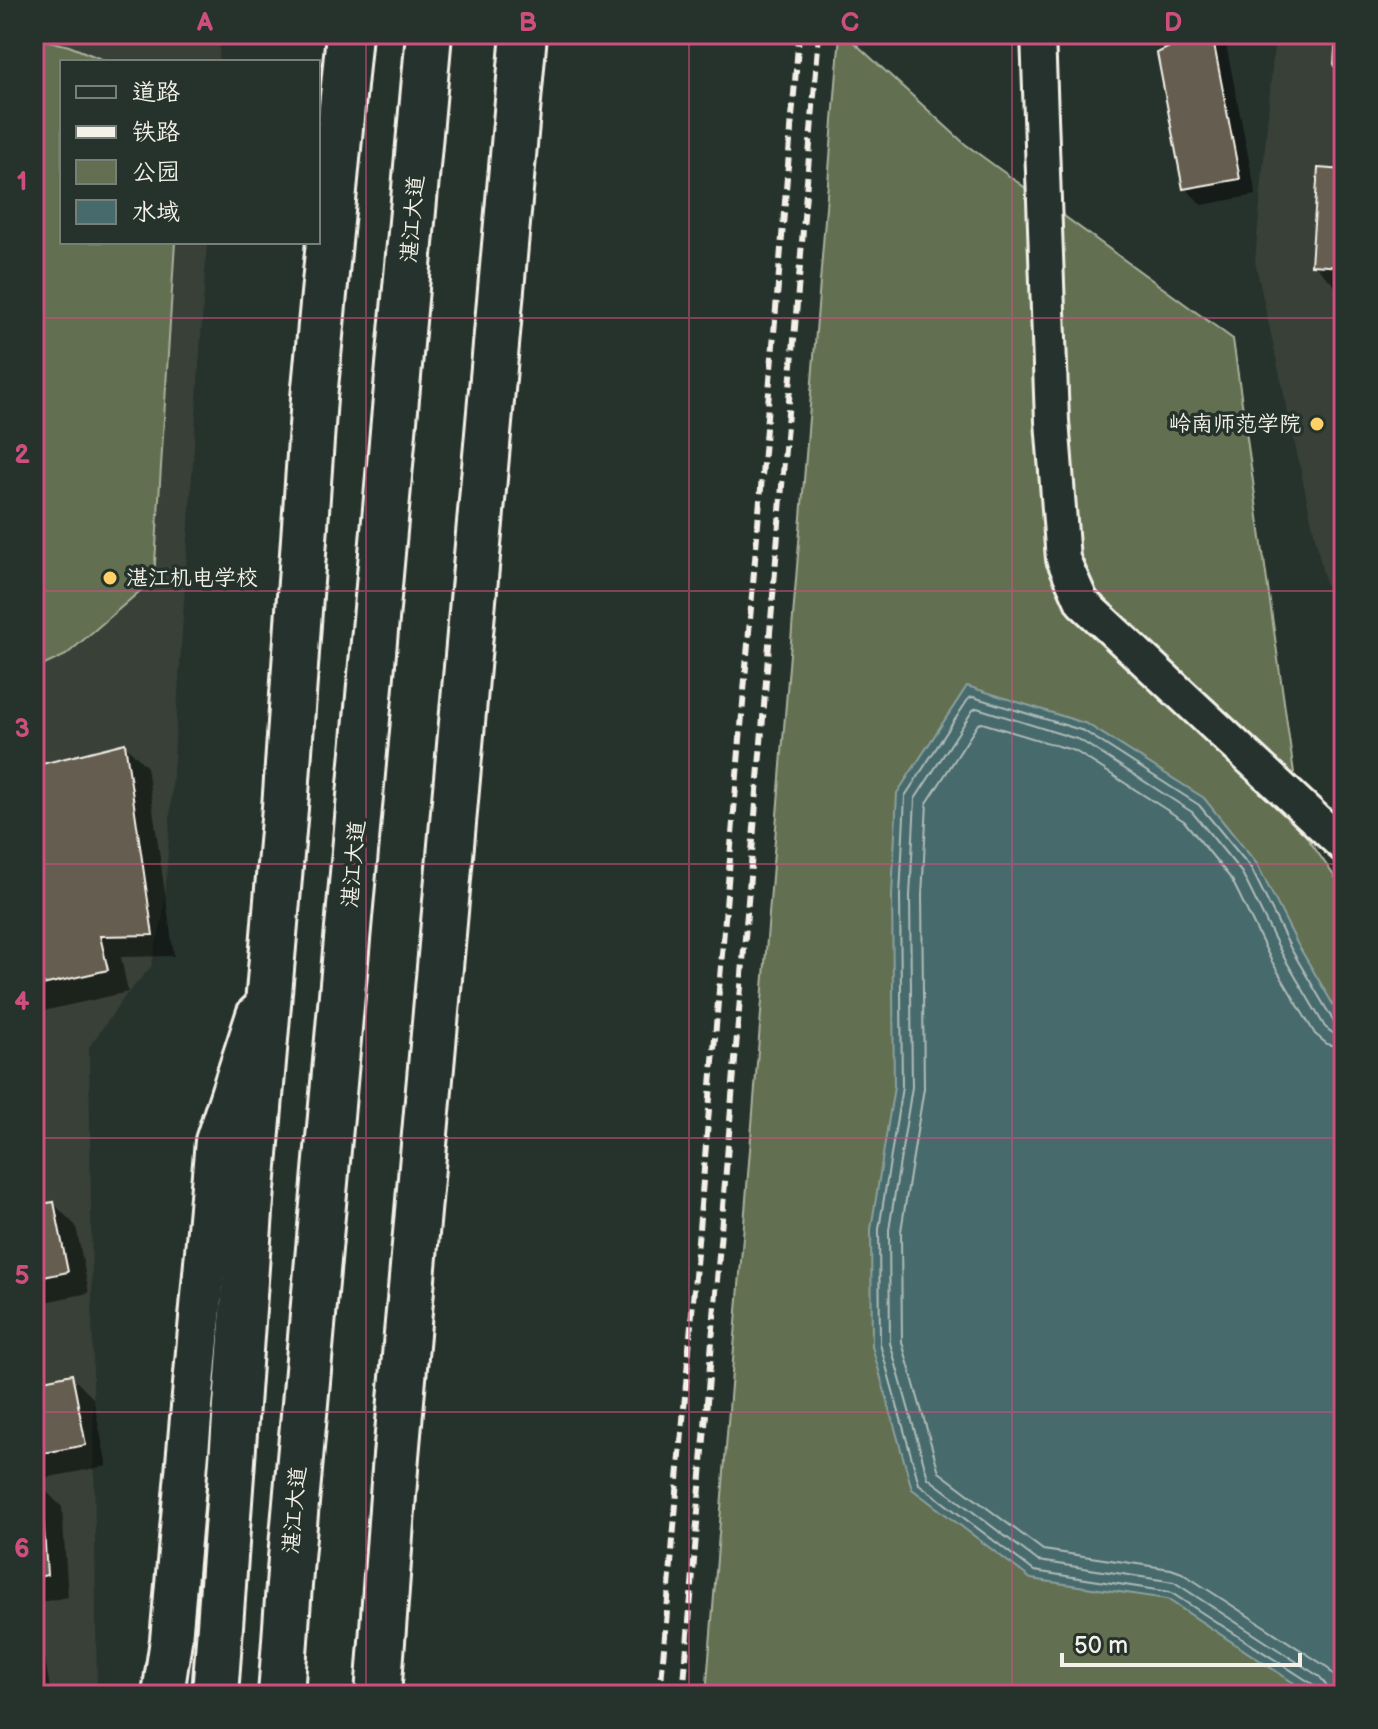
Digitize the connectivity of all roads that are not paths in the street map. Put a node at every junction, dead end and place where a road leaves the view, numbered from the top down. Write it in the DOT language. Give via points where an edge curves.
graph roads {
  1 [pos="349,34"];
  2 [pos="429,34"];
  3 [pos="524,34"];
  4 [pos="1038,34"];
  5 [pos="1344,846"];
  6 [pos="270,977"];
  7 [pos="163,1695"];
  8 [pos="215,1695"];
  9 [pos="281,1695"];
  10 [pos="378,1695"];
  1 -- 6 [label="highway" via="314,398"];
  2 -- 9 [label="highway, 湛江大道"];
  3 -- 10 [label="highway"];
  4 -- 5 [label="street" via="1052,421 1063,559 1082,602"];
  6 -- 7 [label="street" via="216,1141"];
  6 -- 8 [label="highway"];
}
